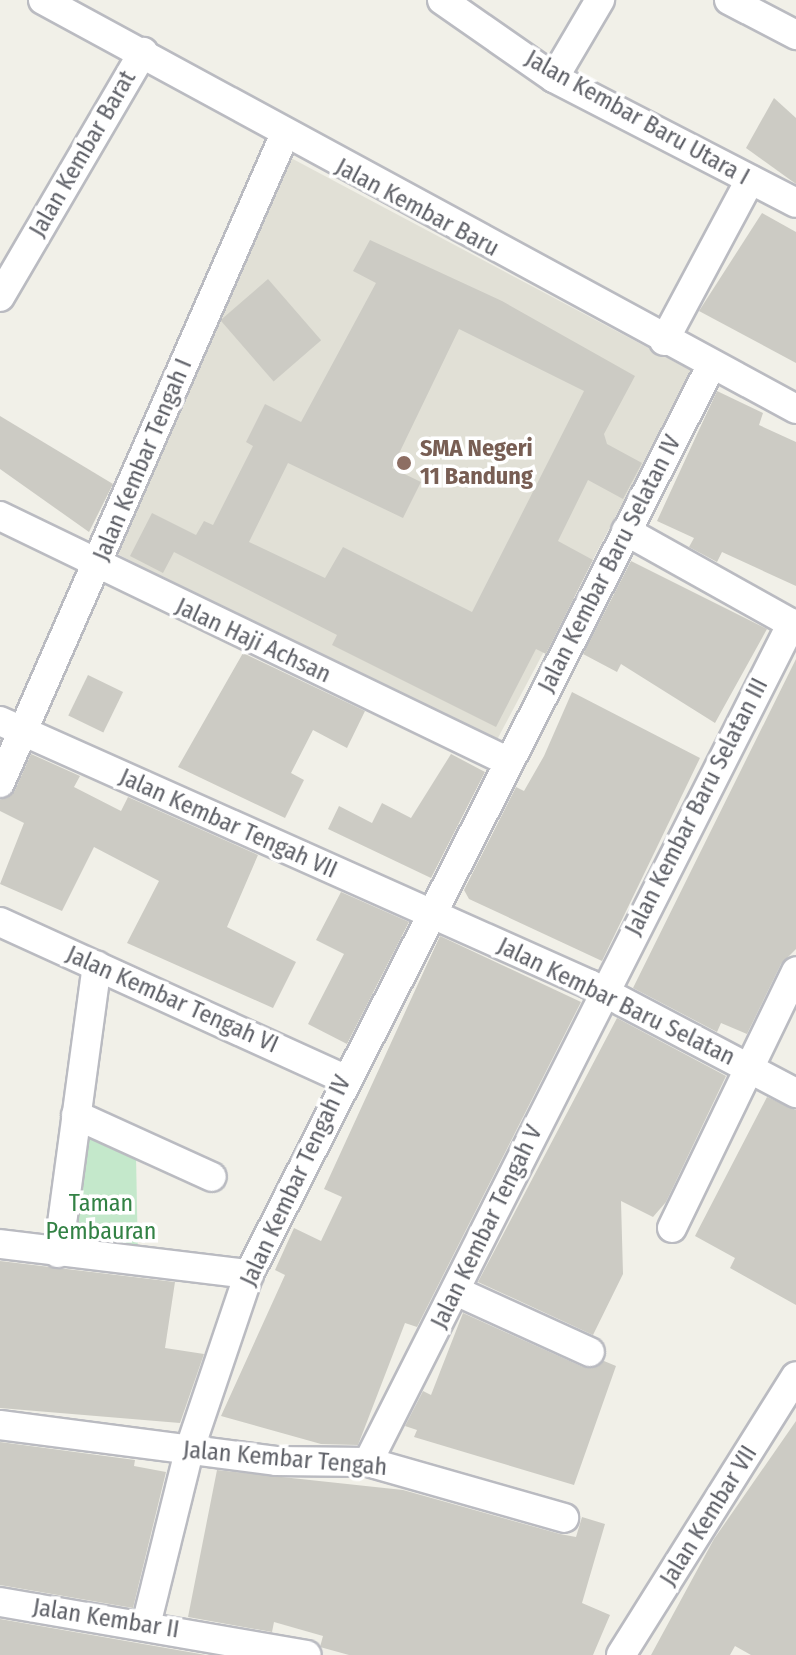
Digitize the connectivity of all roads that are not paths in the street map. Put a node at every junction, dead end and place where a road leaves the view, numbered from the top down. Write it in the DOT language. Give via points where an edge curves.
graph roads {
  1 [pos="43,0"];
  2 [pos="442,0"];
  3 [pos="600,0"];
  4 [pos="729,0"];
  5 [pos="796,35"];
  6 [pos="143,52"];
  7 [pos="554,78"];
  8 [pos="284,136"];
  9 [pos="750,180"];
  10 [pos="796,203"];
  11 [pos="0,297"];
  12 [pos="664,341"];
  13 [pos="711,366"];
  14 [pos="796,409"];
  15 [pos="0,516"];
  16 [pos="626,531"];
  17 [pos="97,568"];
  18 [pos="794,624"];
  19 [pos="12,726"];
  20 [pos="509,762"];
  21 [pos="0,783"];
  22 [pos="434,916"];
  23 [pos="0,922"];
  24 [pos="97,966"];
  25 [pos="796,971"];
  26 [pos="603,991"];
  27 [pos="747,1065"];
  28 [pos="343,1078"];
  29 [pos="796,1093"];
  30 [pos="76,1115"];
  31 [pos="212,1177"];
  32 [pos="672,1228"];
  33 [pos="0,1244"];
  34 [pos="58,1253"];
  35 [pos="249,1274"];
  36 [pos="456,1291"];
  37 [pos="590,1352"];
  38 [pos="796,1376"];
  39 [pos="0,1425"];
  40 [pos="189,1451"];
  41 [pos="368,1462"];
  42 [pos="564,1518"];
  43 [pos="0,1602"];
  44 [pos="146,1625"];
  45 [pos="290,1653"];
  46 [pos="621,1655"];
  1 -- 6 [label="street, Jalan Kembar Baru"];
  2 -- 7 [label="street, Jalan Kembar Baru Utara I"];
  3 -- 7 [label="street"];
  4 -- 5 [label="street"];
  6 -- 8 [label="street, Jalan Kembar Baru"];
  6 -- 11 [label="street, Jalan Kembar Barat"];
  7 -- 9 [label="street, Jalan Kembar Baru Utara I"];
  8 -- 12 [label="street, Jalan Kembar Baru"];
  8 -- 17 [label="street, Jalan Kembar Tengah I"];
  9 -- 10 [label="street, Jalan Kembar Baru Utara I"];
  9 -- 12 [label="street"];
  12 -- 13 [label="street, Jalan Kembar Baru"];
  13 -- 14 [label="street, Jalan Kembar Baru"];
  13 -- 16 [label="street, Jalan Kembar Baru Selatan IV"];
  15 -- 17 [label="street, Jalan Haji Achsan"];
  16 -- 18 [label="street"];
  16 -- 20 [label="street, Jalan Kembar Baru Selatan IV"];
  17 -- 19 [label="street, Jalan Kembar Tengah I"];
  17 -- 20 [label="street, Jalan Haji Achsan"];
  18 -- 26 [label="street, Jalan Kembar Baru Selatan III"];
  19 -- 21 [label="street, Jalan Kembar Tengah I"];
  19 -- 22 [label="street, Jalan Kembar Tengah VII"];
  20 -- 22 [label="street, Jalan Kembar Tengah IV"];
  22 -- 26 [label="street, Jalan Kembar Baru Selatan"];
  22 -- 28 [label="street, Jalan Kembar Tengah IV"];
  23 -- 24 [label="street, Jalan Kembar Tengah VI"];
  24 -- 28 [label="street, Jalan Kembar Tengah VI"];
  24 -- 30 [label="street"];
  25 -- 27 [label="street"];
  26 -- 27 [label="street, Jalan Kembar Baru Selatan"];
  26 -- 36 [label="street, Jalan Kembar Tengah V"];
  27 -- 29 [label="street, Jalan Kembar Baru Selatan"];
  27 -- 32 [label="street"];
  28 -- 35 [label="street, Jalan Kembar Tengah IV"];
  30 -- 31 [label="street"];
  30 -- 34 [label="street"];
  33 -- 34 [label="street"];
  34 -- 35 [label="street"];
  35 -- 40 [label="street, Jalan Kembar Tengah IV"];
  36 -- 37 [label="street"];
  36 -- 41 [label="street, Jalan Kembar Tengah V"];
  38 -- 46 [label="street, Jalan Kembar VII"];
  39 -- 40 [label="street, Jalan Kembar Tengah"];
  40 -- 41 [label="street, Jalan Kembar Tengah"];
  40 -- 44 [label="street, Jalan Kembar Tengah IV"];
  41 -- 42 [label="street, Jalan Kembar Tengah"];
  43 -- 44 [label="street, Jalan Kembar II"];
  44 -- 45 [label="street, Jalan Kembar II"];
}
